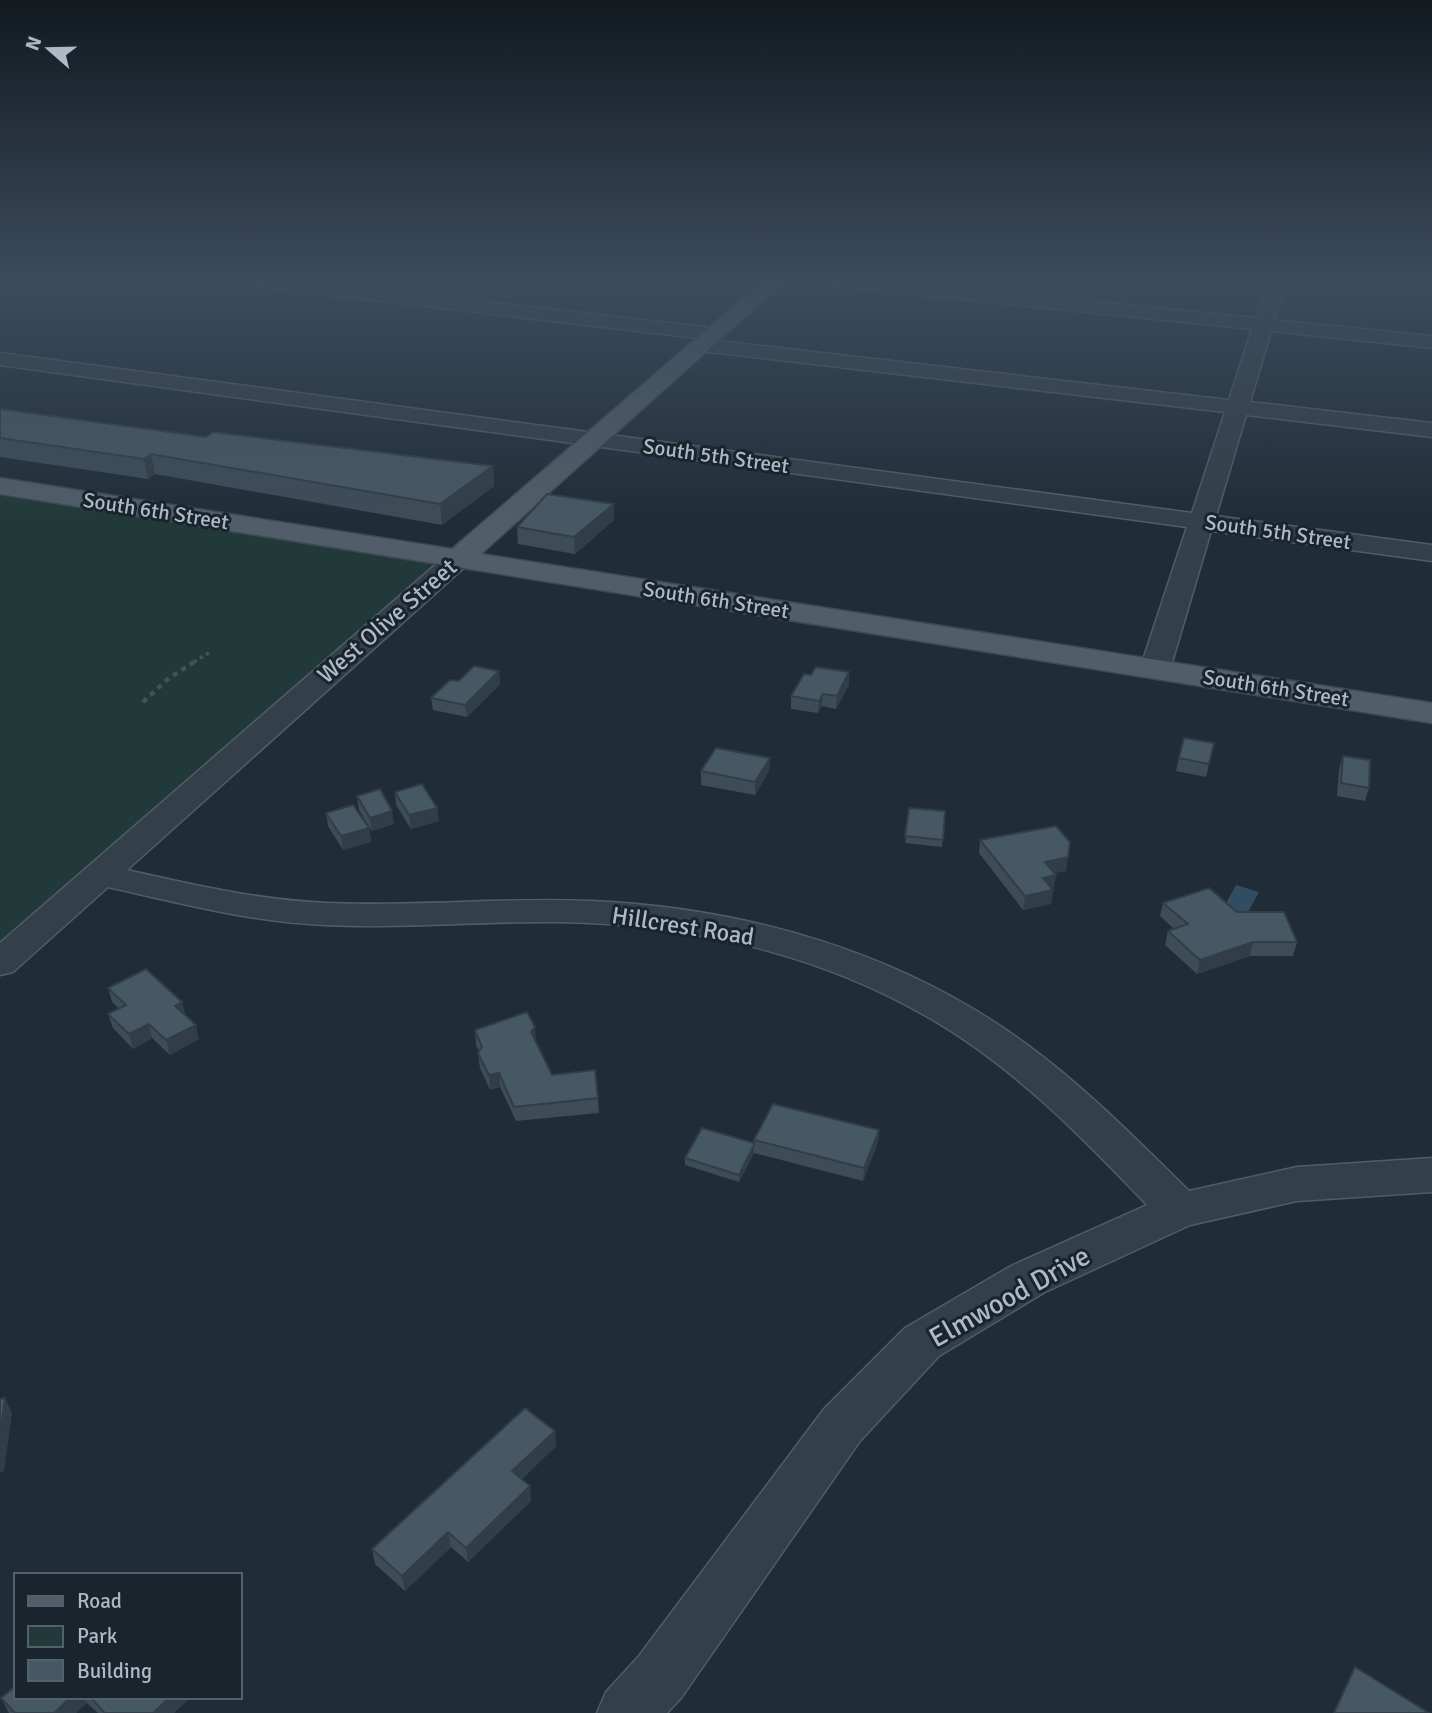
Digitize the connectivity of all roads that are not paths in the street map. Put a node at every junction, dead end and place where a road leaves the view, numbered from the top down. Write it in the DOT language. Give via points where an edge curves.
graph roads {
  1 [pos="14,361"];
  2 [pos="683,361"];
  3 [pos="870,361"];
  4 [pos="1251,361"];
  5 [pos="1237,408"];
  6 [pos="1432,430"];
  7 [pos="594,439"];
  8 [pos="0,486"];
  9 [pos="1200,521"];
  10 [pos="1432,553"];
  11 [pos="457,560"];
  12 [pos="1155,669"];
  13 [pos="1432,713"];
  14 [pos="100,875"];
  15 [pos="0,962"];
  16 [pos="1432,1175"];
  17 [pos="1180,1210"];
  18 [pos="627,1713"];
  1 -- 7 [label="street, South 5th Street"];
  2 -- 7 [label="main road, West Olive Street"];
  3 -- 5 [label="street"];
  4 -- 5 [label="street"];
  5 -- 6 [label="street"];
  5 -- 9 [label="street"];
  7 -- 9 [label="street, South 5th Street"];
  7 -- 11 [label="main road, West Olive Street"];
  8 -- 11 [label="main road, South 6th Street"];
  9 -- 10 [label="street, South 5th Street"];
  9 -- 12 [label="street"];
  11 -- 12 [label="main road, South 6th Street"];
  11 -- 14 [label="street, West Olive Street"];
  12 -- 13 [label="main road, South 6th Street"];
  14 -- 15 [label="street, West Olive Street"];
  14 -- 17 [label="street, Hillcrest Road" via="222,901 304,912 593,912 654,918 728,929 829,958 887,980 1002,1045 1072,1101"];
  16 -- 17 [label="street, Elmwood Drive" via="1297,1184"];
  17 -- 18 [label="street, Elmwood Drive" via="1028,1279 922,1342 842,1425 660,1677"];
}
